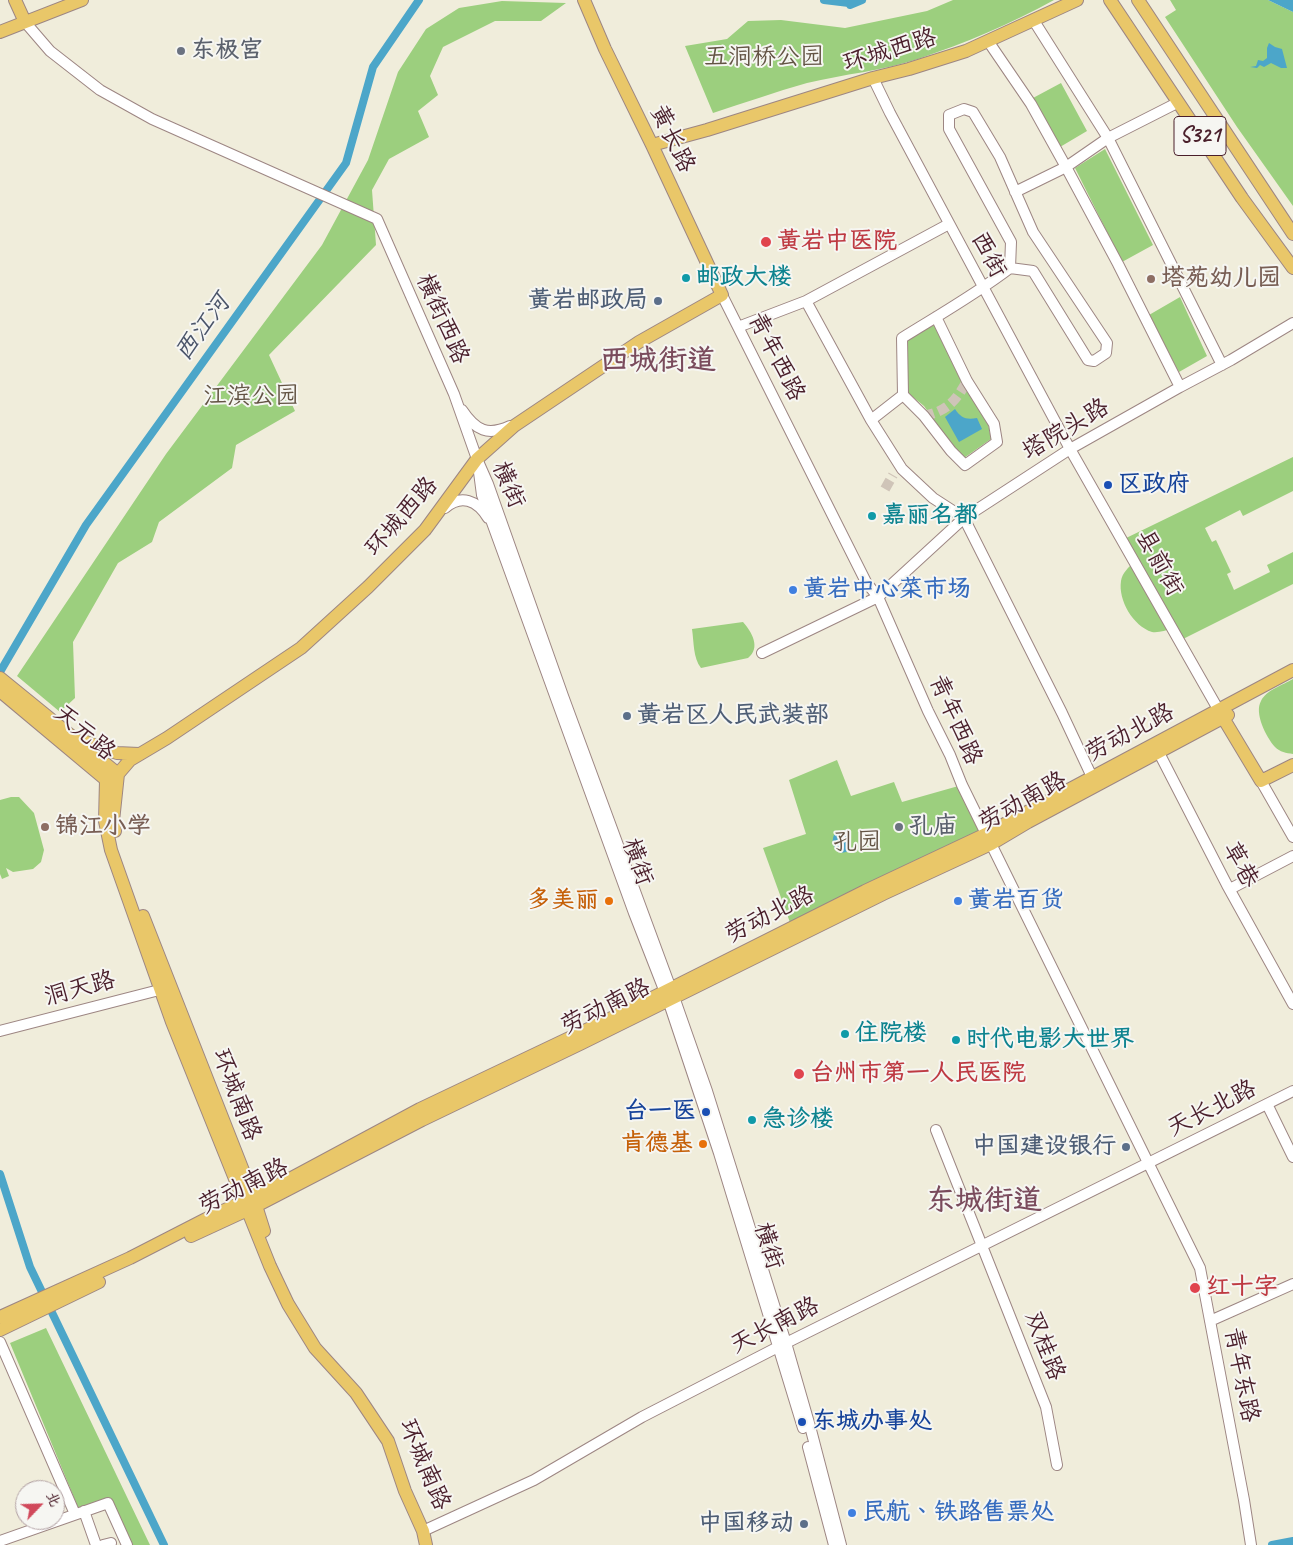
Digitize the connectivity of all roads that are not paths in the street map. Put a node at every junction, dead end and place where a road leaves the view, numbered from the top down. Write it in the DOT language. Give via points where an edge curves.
graph roads {
  1 [pos="15,0"];
  2 [pos="82,0"];
  3 [pos="584,0"];
  4 [pos="1077,0"];
  5 [pos="1110,0"];
  6 [pos="1138,0"];
  7 [pos="1034,20"];
  8 [pos="25,22"];
  9 [pos="0,32"];
  10 [pos="988,41"];
  11 [pos="873,78"];
  12 [pos="1178,103"];
  13 [pos="1108,138"];
  14 [pos="652,145"];
  15 [pos="1066,167"];
  16 [pos="1015,192"];
  17 [pos="949,224"];
  18 [pos="1293,234"];
  19 [pos="1010,268"];
  20 [pos="1293,268"];
  21 [pos="983,288"];
  22 [pos="722,295"];
  23 [pos="806,301"];
  24 [pos="936,317"];
  25 [pos="1293,323"];
  26 [pos="738,327"];
  27 [pos="1222,365"];
  28 [pos="1180,387"];
  29 [pos="903,395"];
  30 [pos="456,401"];
  31 [pos="871,420"];
  32 [pos="522,421"];
  33 [pos="1070,450"];
  34 [pos="477,459"];
  35 [pos="438,513"];
  36 [pos="964,518"];
  37 [pos="497,534"];
  38 [pos="878,597"];
  39 [pos="762,653"];
  40 [pos="1293,670"];
  41 [pos="0,678"];
  42 [pos="0,691"];
  43 [pos="27,706"];
  44 [pos="1221,709"];
  45 [pos="62,728"];
  46 [pos="575,739"];
  47 [pos="1157,748"];
  48 [pos="139,754"];
  49 [pos="1293,765"];
  50 [pos="118,774"];
  51 [pos="1092,778"];
  52 [pos="106,780"];
  53 [pos="1264,784"];
  54 [pos="117,788"];
  55 [pos="1293,837"];
  56 [pos="988,839"];
  57 [pos="1293,856"];
  58 [pos="1230,889"];
  59 [pos="165,988"];
  60 [pos="670,994"];
  61 [pos="1292,998"];
  62 [pos="0,1031"];
  63 [pos="1293,1090"];
  64 [pos="1267,1104"];
  65 [pos="936,1130"];
  66 [pos="1293,1157"];
  67 [pos="1149,1163"];
  68 [pos="250,1203"];
  69 [pos="983,1246"];
  70 [pos="1293,1284"];
  71 [pos="36,1306"];
  72 [pos="0,1317"];
  73 [pos="1210,1321"];
  74 [pos="0,1330"];
  75 [pos="0,1342"];
  76 [pos="782,1345"];
  77 [pos="1057,1465"];
  78 [pos="79,1512"];
  79 [pos="426,1530"];
  80 [pos="4,1542"];
  81 [pos="96,1545"];
  82 [pos="127,1545"];
  83 [pos="426,1545"];
  84 [pos="433,1545"];
  85 [pos="834,1545"];
  86 [pos="841,1545"];
  87 [pos="1251,1545"];
  1 -- 8 [label="main road"];
  2 -- 8 [label="main road"];
  3 -- 14 [label="main road, 黄长路"];
  4 -- 7 [label="main road, 环城西路"];
  5 -- 12 [label="main road, S321"];
  6 -- 18 [label="main road, S321"];
  7 -- 10 [label="main road, 环城西路"];
  7 -- 13 [label="street"];
  8 -- 9 [label="main road"];
  8 -- 30 [label="street, 横街西路" via="50,51 100,90 152,119 377,219"];
  10 -- 11 [label="main road, 环城西路" via="966,51"];
  10 -- 15 [label="street" via="1031,104"];
  11 -- 14 [label="main road, 环城西路"];
  11 -- 17 [label="street, 西街"];
  12 -- 13 [label="street"];
  12 -- 20 [label="main road, S321"];
  13 -- 15 [label="street"];
  13 -- 27 [label="street"];
  14 -- 22 [label="main road, 黄长路"];
  15 -- 16 [label="street"];
  15 -- 28 [label="street"];
  16 -- 19 [label="street" via="1000,157 973,112 964,109 949,115 950,129 1011,242"];
  16 -- 19 [label="street" via="1033,232 1107,343 1106,353 1094,361 1088,360 1032,271"];
  17 -- 21 [label="street, 西街"];
  17 -- 23 [label="street"];
  19 -- 21 [label="street"];
  21 -- 24 [label="street"];
  21 -- 33 [label="street, 西街"];
  22 -- 26 [label="street, 青年西路"];
  22 -- 32 [label="main road, 环城西路" via="639,342"];
  23 -- 26 [label="street"];
  23 -- 31 [label="street"];
  24 -- 29 [label="street" via="902,338"];
  24 -- 29 [label="street" via="967,381 994,424 997,442 965,465"];
  25 -- 27 [label="street, 塔院头路"];
  26 -- 38 [label="street, 青年西路" via="866,582"];
  27 -- 28 [label="street, 塔院头路"];
  28 -- 33 [label="street, 塔院头路"];
  29 -- 31 [label="street"];
  30 -- 32 [label="street" via="479,429 496,432"];
  30 -- 34 [label="street, 横街西路"];
  31 -- 36 [label="street" via="897,472"];
  32 -- 34 [label="main road, 环城西路"];
  33 -- 36 [label="street, 塔院头路"];
  33 -- 44 [label="street, 县前街"];
  34 -- 35 [label="main road, 环城西路"];
  34 -- 37 [label="street, 横街" via="482,495"];
  34 -- 46 [label="street, 横街"];
  35 -- 37 [label="street" via="453,501 467,500 483,510"];
  35 -- 48 [label="main road, 环城西路" via="426,530 301,648"];
  36 -- 38 [label="street, 塔院头路"];
  36 -- 51 [label="street"];
  37 -- 46 [label="street, 横街"];
  38 -- 39 [label="street, 塔院头路"];
  38 -- 56 [label="street, 青年西路"];
  40 -- 44 [label="main road, 劳动北路"];
  41 -- 43 [label="main road"];
  42 -- 43 [label="main road"];
  43 -- 45 [label="main road, 天元路"];
  43 -- 52 [label="main road, 天元路"];
  44 -- 47 [label="main road, 劳动北路"];
  44 -- 53 [label="main road, 县前街"];
  45 -- 48 [label="main road" via="89,744 117,753"];
  45 -- 50 [label="main road, 天元路"];
  46 -- 60 [label="street, 横街"];
  47 -- 51 [label="main road, 劳动北路"];
  47 -- 56 [label="main road, 劳动南路" via="1028,822"];
  47 -- 58 [label="street, 草巷"];
  48 -- 50 [label="main road, 环城西路"];
  49 -- 53 [label="main road"];
  50 -- 52 [label="main road, 环城西路"];
  50 -- 54 [label="main road, 环城南路"];
  51 -- 56 [label="main road, 劳动北路"];
  52 -- 54 [label="main road, 天元路"];
  52 -- 59 [label="main road" via="105,821 111,850"];
  53 -- 55 [label="street, 县前街"];
  54 -- 59 [label="main road, 环城南路" via="113,821 118,847"];
  56 -- 60 [label="main road, 劳动北路" via="865,891"];
  56 -- 67 [label="street, 青年西路"];
  57 -- 58 [label="street"];
  58 -- 61 [label="street, 草巷"];
  59 -- 62 [label="street, 洞天路"];
  59 -- 68 [label="main road, 环城南路"];
  60 -- 68 [label="main road, 劳动南路"];
  60 -- 76 [label="street, 横街"];
  63 -- 64 [label="street, 天长北路"];
  64 -- 66 [label="street"];
  64 -- 67 [label="street, 天长北路"];
  65 -- 69 [label="street, 双桂路"];
  67 -- 69 [label="street, 天长南路"];
  67 -- 73 [label="street, 青年东路" via="1200,1268"];
  68 -- 71 [label="main road, 劳动南路"];
  68 -- 79 [label="main road, 环城南路" via="297,1306 321,1343 362,1390 395,1438"];
  69 -- 76 [label="street, 天长南路"];
  69 -- 77 [label="street, 双桂路" via="1046,1407"];
  70 -- 73 [label="street"];
  71 -- 72 [label="main road"];
  71 -- 74 [label="main road"];
  73 -- 87 [label="street, 青年东路"];
  75 -- 78 [label="street"];
  76 -- 79 [label="street, 天长南路" via="642,1417 534,1480"];
  76 -- 85 [label="street, 横街"];
  76 -- 86 [label="street, 横街" via="811,1430"];
  78 -- 80 [label="street"];
  78 -- 81 [label="street"];
  78 -- 82 [label="street" via="108,1503"];
  79 -- 83 [label="main road"];
  79 -- 84 [label="main road, 环城南路"];
}
